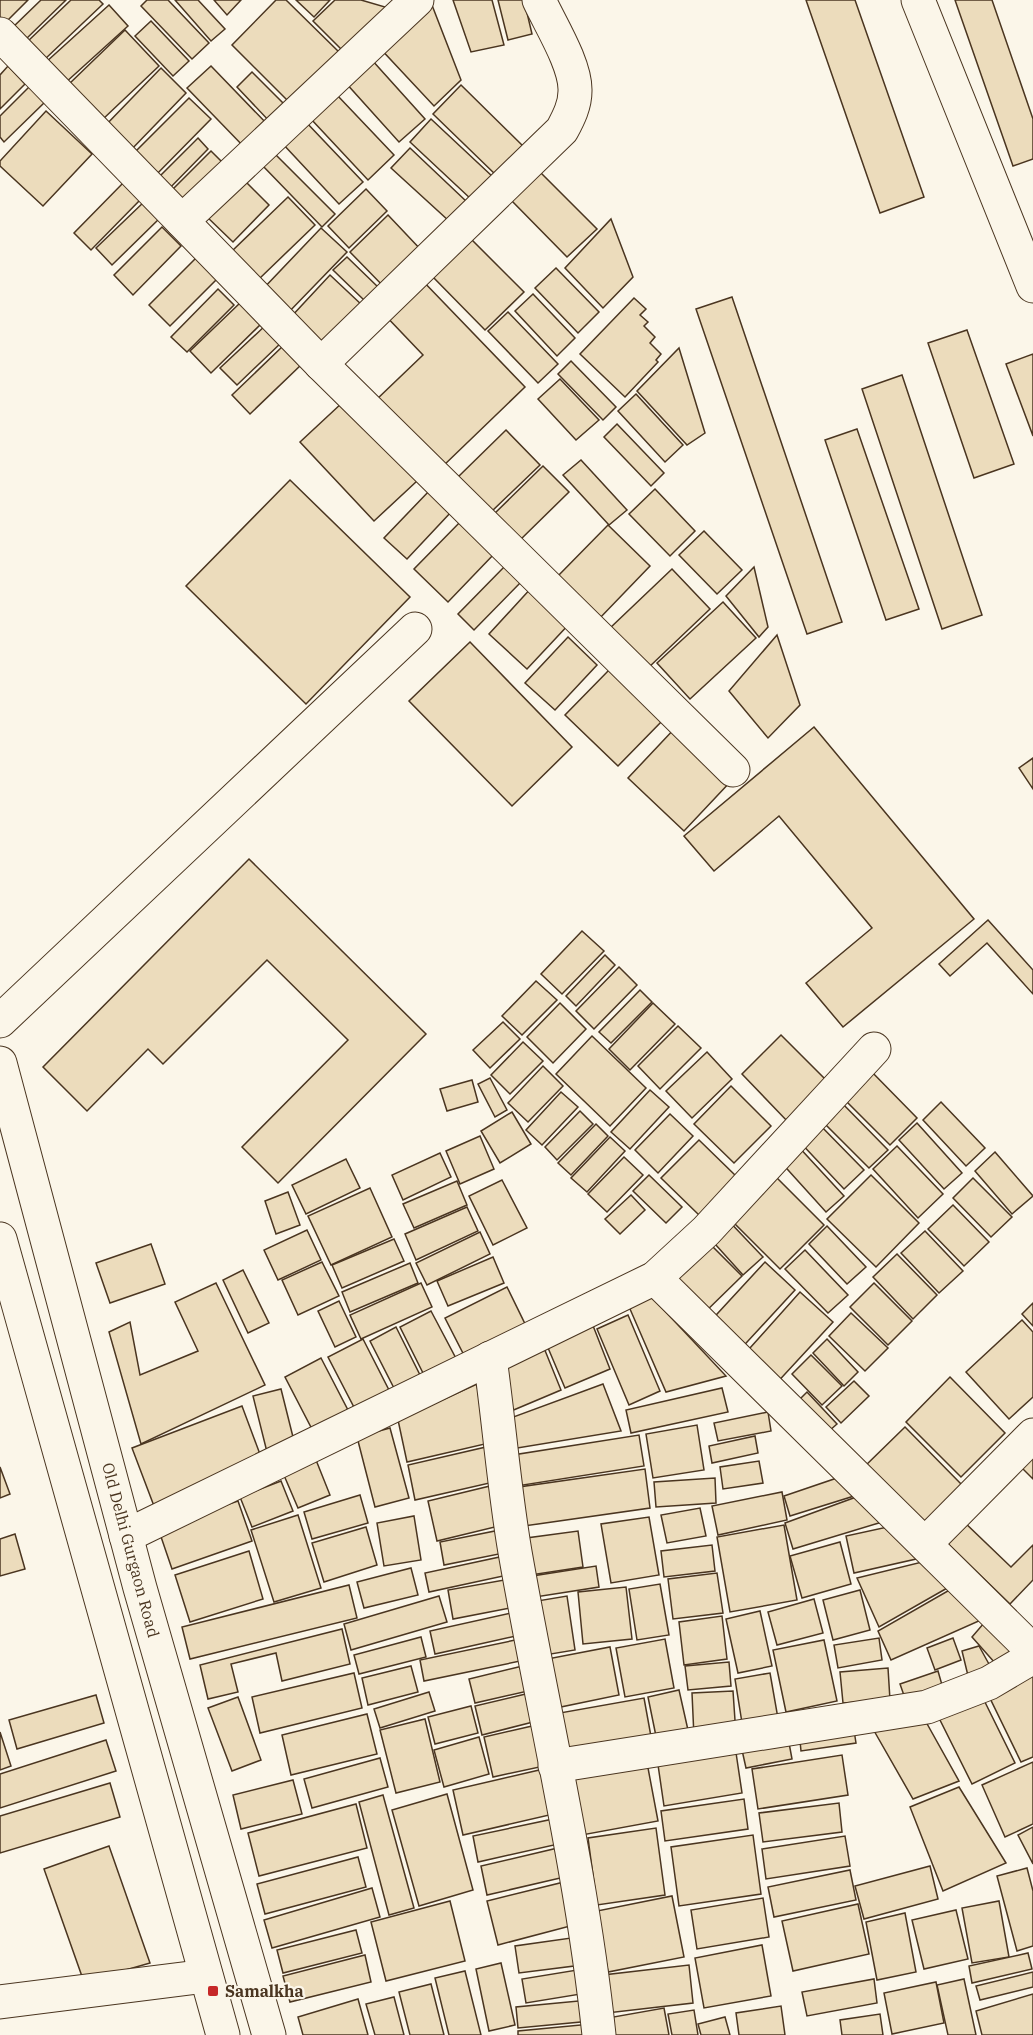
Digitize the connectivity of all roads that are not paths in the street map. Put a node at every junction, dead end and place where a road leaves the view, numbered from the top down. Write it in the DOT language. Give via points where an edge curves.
graph roads {
  1 [pos="417,0"];
  2 [pos="539,0"];
  3 [pos="918,0"];
  4 [pos="0,34"];
  5 [pos="182,221"];
  6 [pos="1033,286"];
  7 [pos="321,364"];
  8 [pos="416,629"];
  9 [pos="733,770"];
  10 [pos="0,1022"];
  11 [pos="874,1049"];
  12 [pos="0,1063"];
  13 [pos="0,1239"];
  14 [pos="655,1278"];
  15 [pos="490,1358"];
  16 [pos="1033,1435"];
  17 [pos="126,1536"];
  18 [pos="925,1544"];
  19 [pos="1033,1651"];
  20 [pos="1033,1657"];
  21 [pos="555,1766"];
  22 [pos="206,1976"];
  23 [pos="0,2002"];
  24 [pos="223,2035"];
  25 [pos="269,2035"];
  26 [pos="599,2035"];
  1 -- 5 [label="street"];
  2 -- 7 [label="street" via="568,63 575,89 572,111 562,130"];
  3 -- 6 [label="street"];
  4 -- 5 [label="street"];
  5 -- 7 [label="street"];
  7 -- 9 [label="street"];
  8 -- 10 [label="street"];
  11 -- 14 [label="street" via="706,1231"];
  12 -- 17 [label="street, Old Delhi Gurgaon Road"];
  13 -- 22 [label="street"];
  14 -- 15 [label="street"];
  14 -- 18 [label="street"];
  15 -- 17 [label="street"];
  15 -- 21 [label="street" via="514,1549"];
  16 -- 18 [label="street"];
  17 -- 25 [label="street, Old Delhi Gurgaon Road"];
  18 -- 19 [label="street"];
  20 -- 21 [label="street" via="989,1683 927,1707"];
  21 -- 26 [label="street"];
  22 -- 23 [label="street"];
  22 -- 24 [label="street"];
}
